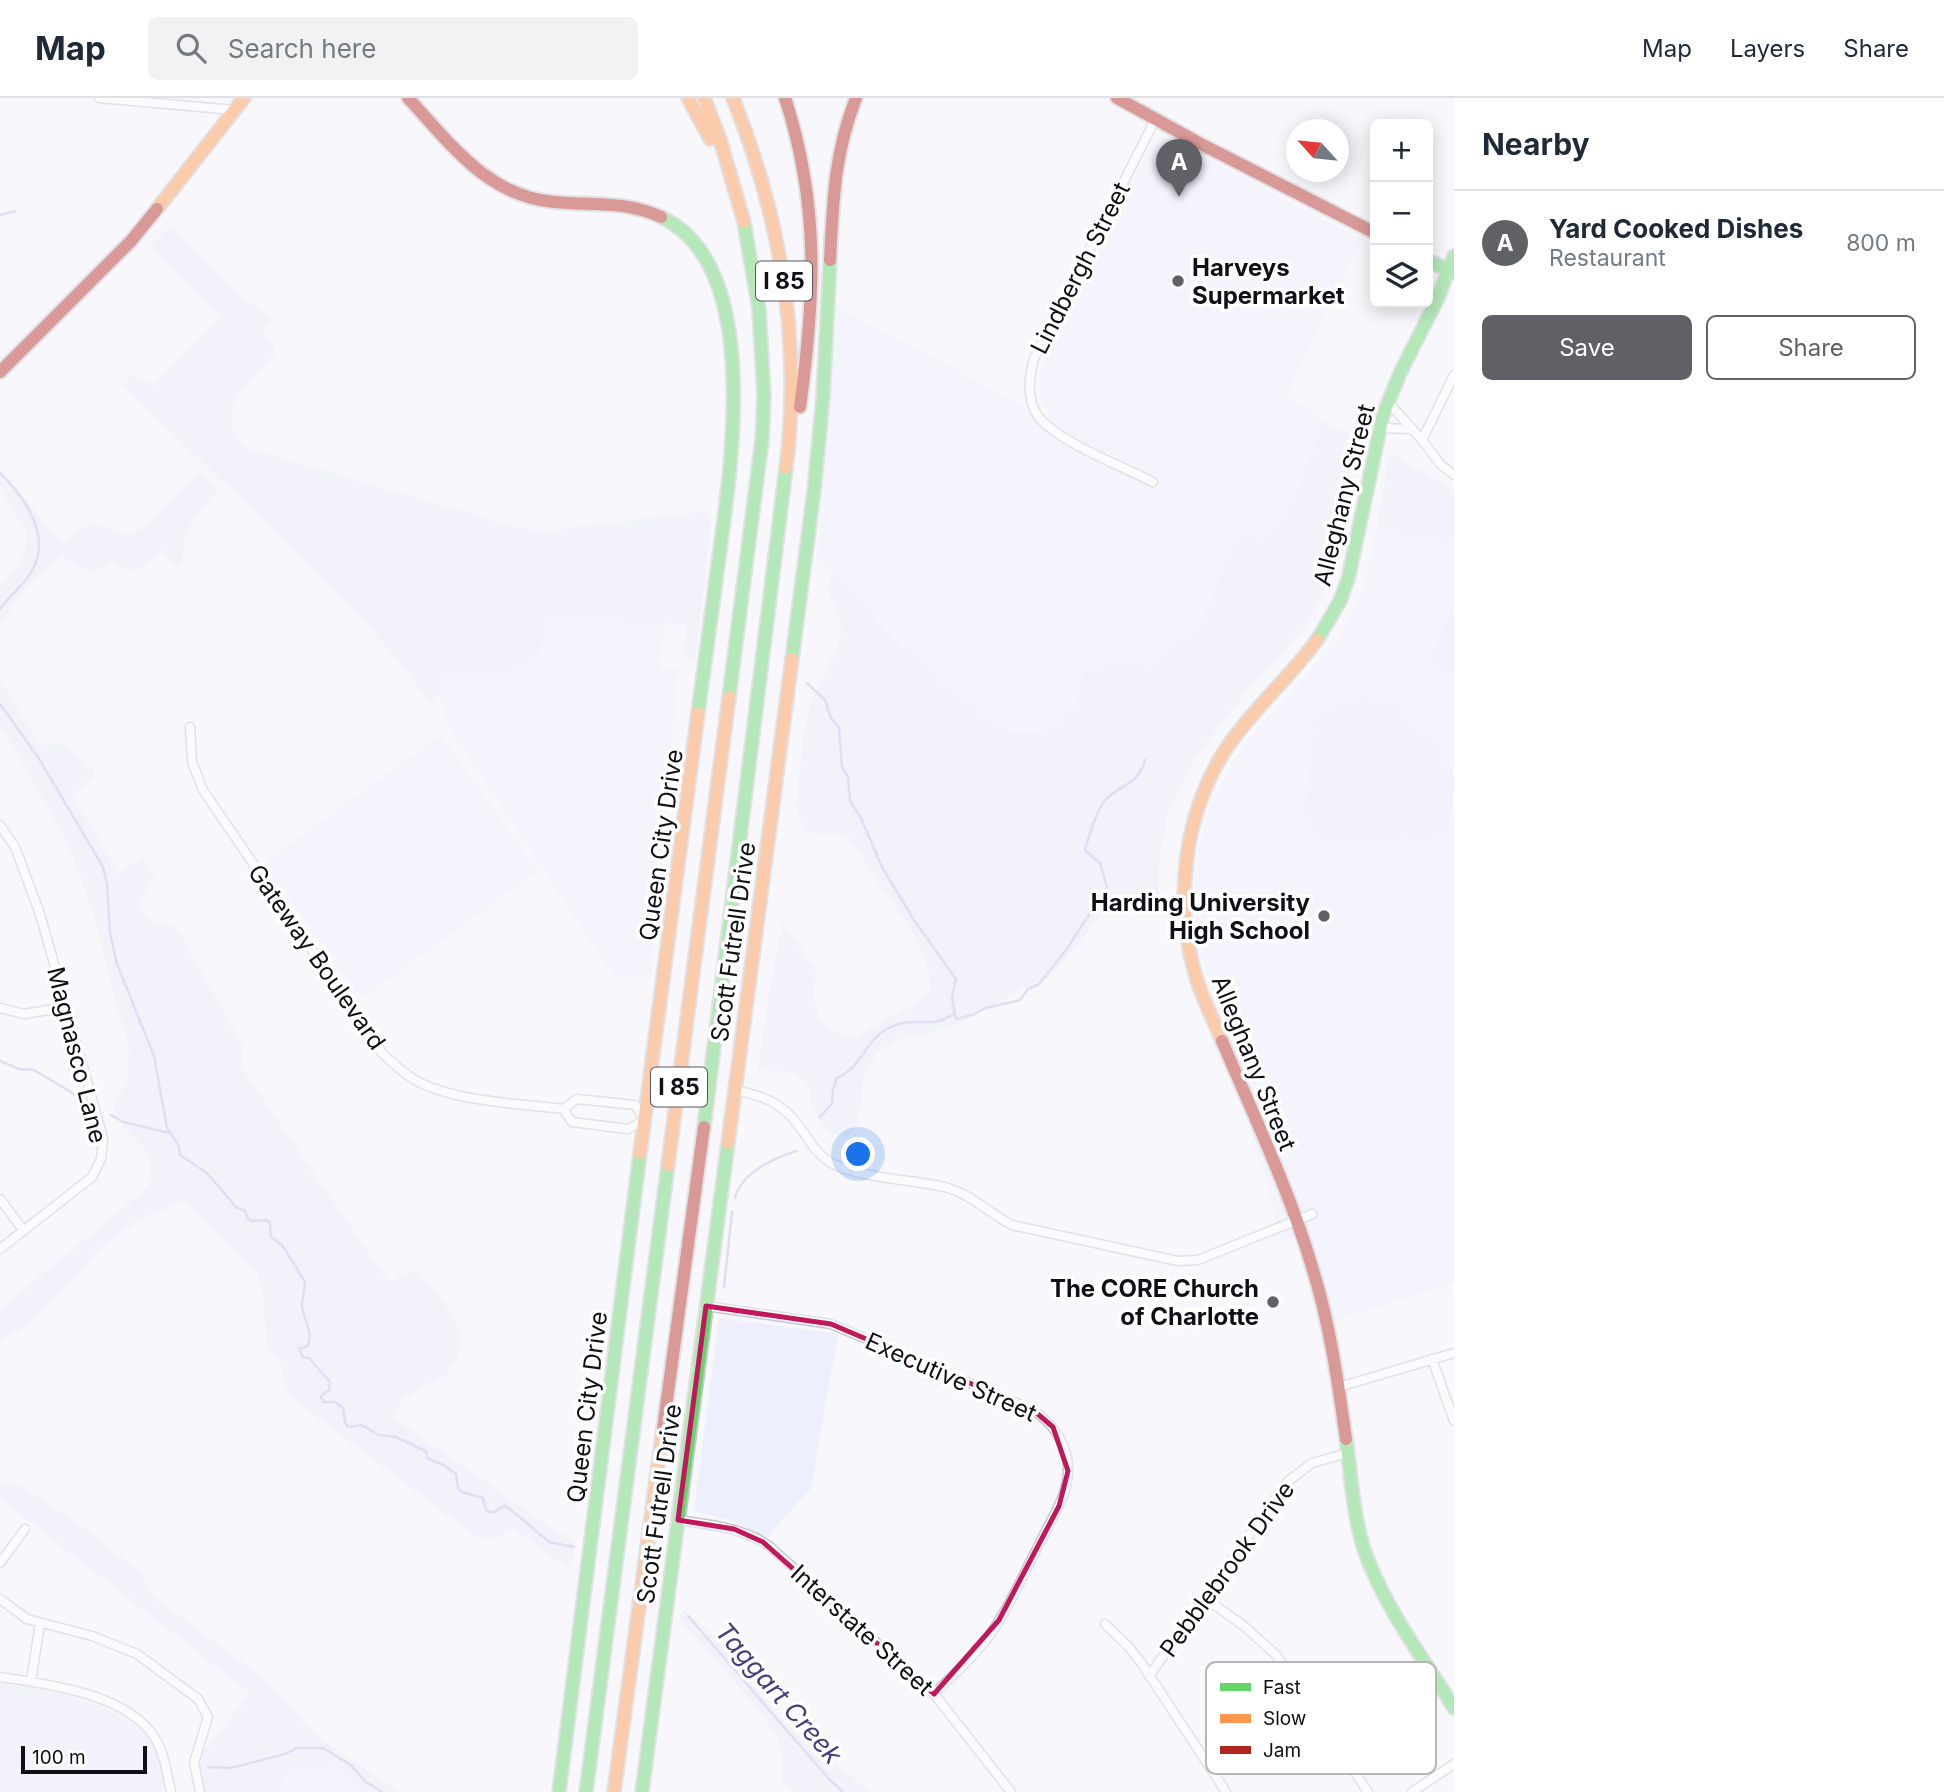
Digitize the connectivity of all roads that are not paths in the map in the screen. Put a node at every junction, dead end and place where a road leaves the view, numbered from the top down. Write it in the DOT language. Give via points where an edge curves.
graph roads {
  1 [pos="99,98"];
  2 [pos="244,98"];
  3 [pos="408,98"];
  4 [pos="688,98"];
  5 [pos="704,98"];
  6 [pos="733,98"];
  7 [pos="785,98"];
  8 [pos="856,98"];
  9 [pos="1117,98"];
  10 [pos="233,110"];
  11 [pos="1156,118"];
  12 [pos="739,197"];
  13 [pos="1370,230"];
  14 [pos="1454,256"];
  15 [pos="1433,263"];
  16 [pos="1451,272"];
  17 [pos="0,372"];
  18 [pos="1454,375"];
  19 [pos="1388,402"];
  20 [pos="1379,428"];
  21 [pos="1411,429"];
  22 [pos="1422,440"];
  23 [pos="787,471"];
  24 [pos="1454,475"];
  25 [pos="1153,482"];
  26 [pos="190,727"];
  27 [pos="0,825"];
  28 [pos="67,1007"];
  29 [pos="0,1008"];
  30 [pos="735,1090"];
  31 [pos="563,1109"];
  32 [pos="645,1121"];
  33 [pos="0,1199"];
  34 [pos="1312,1214"];
  35 [pos="1297,1222"];
  36 [pos="24,1231"];
  37 [pos="0,1250"];
  38 [pos="706,1306"];
  39 [pos="1454,1353"];
  40 [pos="1432,1359"];
  41 [pos="1339,1387"];
  42 [pos="1454,1421"];
  43 [pos="1348,1453"];
  44 [pos="678,1520"];
  45 [pos="25,1529"];
  46 [pos="0,1563"];
  47 [pos="0,1598"];
  48 [pos="1205,1598"];
  49 [pos="40,1623"];
  50 [pos="1105,1624"];
  51 [pos="1280,1662"];
  52 [pos="1425,1662"];
  53 [pos="1149,1676"];
  54 [pos="0,1677"];
  55 [pos="1436,1679"];
  56 [pos="31,1681"];
  57 [pos="934,1694"];
  58 [pos="1454,1708"];
  59 [pos="1206,1762"];
  60 [pos="1454,1764"];
  61 [pos="1214,1774"];
  62 [pos="1356,1774"];
  63 [pos="171,1792"];
  64 [pos="200,1792"];
  65 [pos="559,1792"];
  66 [pos="586,1792"];
  67 [pos="614,1792"];
  68 [pos="642,1792"];
  69 [pos="1011,1792"];
  70 [pos="1226,1792"];
  71 [pos="1368,1792"];
  72 [pos="1412,1792"];
  1 -- 10 [label="street"];
  2 -- 10 [label="main road"];
  3 -- 32 [label="main road, Queen City Drive" via="487,178 509,191 541,200 624,205 669,220 690,237 718,286 734,391 729,482"];
  4 -- 12 [label="main road"];
  5 -- 12 [label="main road, I 85"];
  6 -- 23 [label="main road, I 85" via="762,178 783,272 792,383"];
  7 -- 23 [label="main road" via="802,155 811,238 805,372"];
  8 -- 30 [label="main road, Scott Futrell Drive" via="835,173 814,491"];
  9 -- 11 [label="main road"];
  10 -- 17 [label="main road" via="131,241"];
  11 -- 13 [label="main road"];
  11 -- 25 [label="street, Lindbergh Street" via="1034,359 1029,384 1036,413 1057,434"];
  12 -- 66 [label="main road, I 85" via="762,336 764,412 759,469"];
  14 -- 16 [label="main road, Alleghany Street"];
  15 -- 16 [label="main road"];
  16 -- 19 [label="main road, Alleghany Street"];
  18 -- 22 [label="street"];
  19 -- 20 [label="main road, Alleghany Street"];
  19 -- 21 [label="street"];
  20 -- 21 [label="street"];
  20 -- 35 [label="main road, Alleghany Street" via="1352,569 1338,604 1317,641 1247,721 1218,764 1194,820 1185,865 1185,925 1196,977"];
  21 -- 22 [label="street"];
  22 -- 24 [label="street" via="1441,466"];
  23 -- 67 [label="main road, I 85"];
  26 -- 31 [label="street, Gateway Boulevard" via="192,762 203,790 382,1053 403,1072 436,1090"];
  27 -- 28 [label="street, Magnasco Lane" via="15,847 40,914"];
  28 -- 29 [label="street" via="24,1014"];
  28 -- 36 [label="street, Magnasco Lane" via="103,1138 101,1159 84,1185"];
  30 -- 35 [label="street" via="786,1109 816,1151 836,1166 950,1188 1012,1225 1178,1261 1198,1260"];
  30 -- 38 [label="main road, Scott Futrell Drive"];
  31 -- 32 [label="street, Gateway Boulevard" via="572,1122 628,1129"];
  31 -- 32 [label="street, Gateway Boulevard" via="577,1099 635,1105"];
  32 -- 65 [label="main road, Queen City Drive"];
  33 -- 36 [label="street"];
  34 -- 35 [label="street"];
  35 -- 41 [label="main road, Alleghany Street" via="1323,1302"];
  36 -- 37 [label="street, Magnasco Lane"];
  38 -- 44 [label="main road, Scott Futrell Drive"];
  38 -- 57 [label="street, Executive Street" via="831,1324 1033,1410 1053,1427 1065,1451 1068,1471 1059,1506 999,1620"];
  39 -- 40 [label="street"];
  40 -- 41 [label="street"];
  40 -- 42 [label="street"];
  41 -- 43 [label="main road, Alleghany Street"];
  43 -- 48 [label="street, Pebblebrook Drive" via="1312,1463 1292,1477"];
  43 -- 52 [label="main road, Alleghany Street" via="1369,1563"];
  44 -- 57 [label="street, Interstate Street" via="734,1529 763,1542"];
  44 -- 68 [label="main road, Scott Futrell Drive"];
  45 -- 46 [label="street"];
  47 -- 49 [label="street"];
  48 -- 51 [label="street" via="1244,1626"];
  48 -- 53 [label="street, Pebblebrook Drive"];
  49 -- 56 [label="street"];
  49 -- 64 [label="street" via="92,1636 136,1654 200,1702 208,1717 194,1763"];
  50 -- 53 [label="street"];
  53 -- 59 [label="street"];
  54 -- 56 [label="street"];
  55 -- 58 [label="main road, Alleghany Street"];
  56 -- 63 [label="street" via="74,1690 138,1719 160,1748"];
  57 -- 69 [label="street, Interstate Street"];
  60 -- 72 [label="street"];
  61 -- 70 [label="street"];
  62 -- 71 [label="street"];
}
